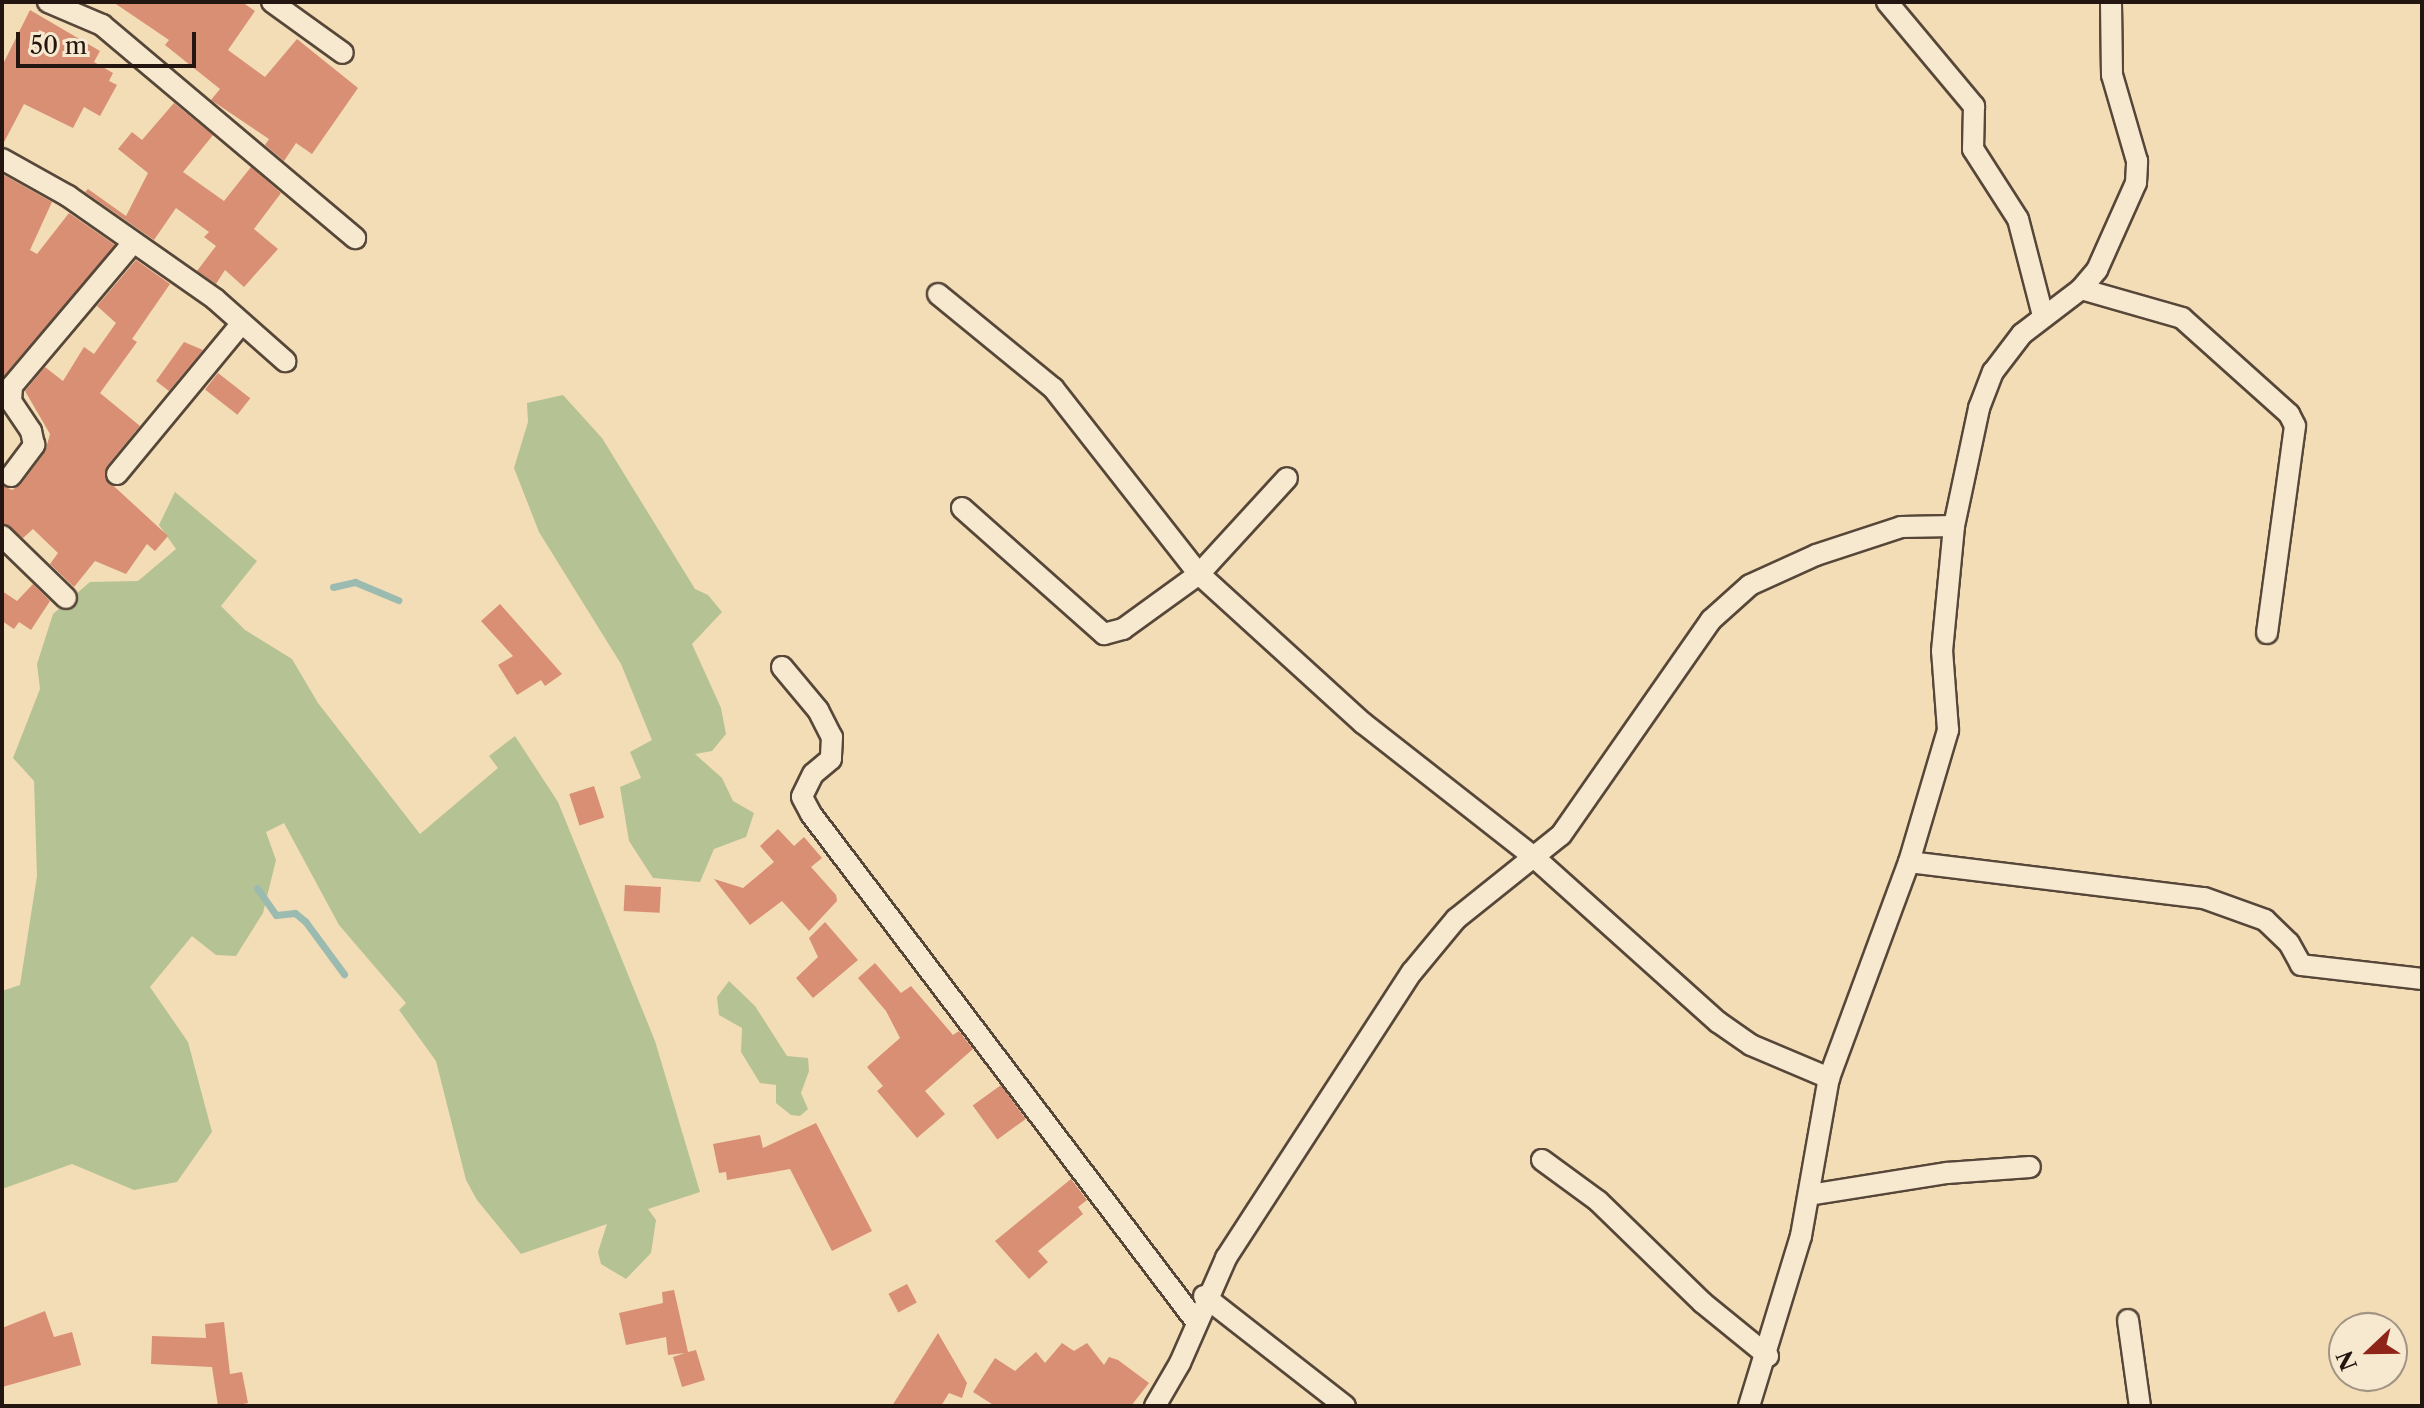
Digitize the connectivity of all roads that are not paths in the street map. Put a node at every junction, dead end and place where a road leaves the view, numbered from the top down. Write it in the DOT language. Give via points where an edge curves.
graph roads {
  1 [pos="48,2"];
  2 [pos="272,2"];
  3 [pos="1887,2"];
  4 [pos="2111,2"];
  5 [pos="343,53"];
  6 [pos="2,159"];
  7 [pos="355,238"];
  8 [pos="133,243"];
  9 [pos="2081,289"];
  10 [pos="938,294"];
  11 [pos="2043,316"];
  12 [pos="241,324"];
  13 [pos="285,361"];
  14 [pos="117,474"];
  15 [pos="11,476"];
  16 [pos="1287,478"];
  17 [pos="962,508"];
  18 [pos="1954,526"];
  19 [pos="2,536"];
  20 [pos="1199,574"];
  21 [pos="66,598"];
  22 [pos="2267,633"];
  23 [pos="782,667"];
  24 [pos="1535,858"];
  25 [pos="1909,862"];
  26 [pos="2422,979"];
  27 [pos="1829,1078"];
  28 [pos="1542,1160"];
  29 [pos="2030,1167"];
  30 [pos="1809,1195"];
  31 [pos="1204,1296"];
  32 [pos="1195,1320"];
  33 [pos="2128,1320"];
  34 [pos="1768,1356"];
  35 [pos="1155,1406"];
  36 [pos="1345,1406"];
  37 [pos="1749,1406"];
  38 [pos="2140,1406"];
  1 -- 7 [label="street" via="102,25"];
  2 -- 5 [label="street"];
  3 -- 11 [label="street" via="1974,106 1969,138 2018,219"];
  4 -- 9 [label="street" via="2112,75 2137,161 2136,183 2097,270"];
  6 -- 8 [label="street" via="68,196"];
  8 -- 12 [label="street"];
  8 -- 15 [label="street" via="12,386 11,401 34,445"];
  9 -- 11 [label="street"];
  9 -- 22 [label="street" via="2182,318 2289,414 2295,426"];
  10 -- 20 [label="street" via="1053,388"];
  11 -- 18 [label="street" via="1993,372 1979,408"];
  12 -- 13 [label="street"];
  12 -- 14 [label="street"];
  16 -- 20 [label="street"];
  17 -- 20 [label="street" via="1104,634 1123,629"];
  18 -- 24 [label="street" via="1901,527 1750,585 1691,645 1588,801"];
  18 -- 25 [label="street" via="1942,651 1948,730"];
  19 -- 21 [label="street"];
  20 -- 24 [label="street" via="1363,723"];
  23 -- 32 [label="street" via="818,710 832,737 831,759 813,774 802,797 811,814"];
  24 -- 27 [label="street" via="1718,1022 1751,1045"];
  24 -- 31 [label="street" via="1436,939"];
  25 -- 26 [label="street" via="2204,898 2265,920 2289,943 2301,965"];
  25 -- 27 [label="street"];
  27 -- 30 [label="street"];
  28 -- 34 [label="street" via="1598,1201 1703,1303"];
  29 -- 30 [label="street" via="1947,1173"];
  30 -- 34 [label="street"];
  31 -- 32 [label="street"];
  31 -- 36 [label="street"];
  32 -- 35 [label="street" via="1180,1363"];
  33 -- 38 [label="street"];
  34 -- 37 [label="street"];
}
